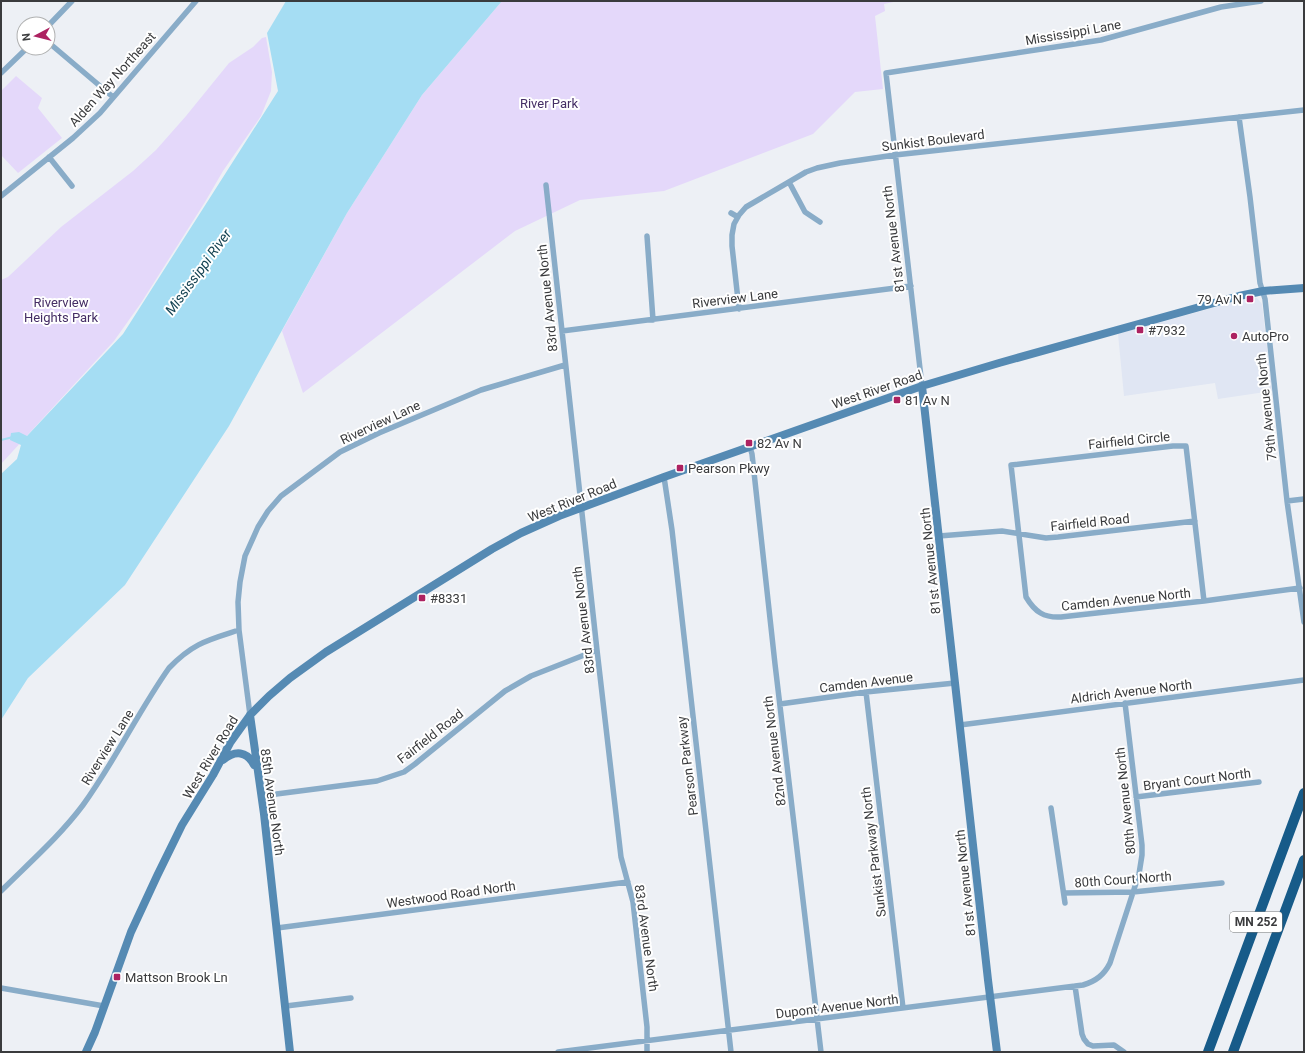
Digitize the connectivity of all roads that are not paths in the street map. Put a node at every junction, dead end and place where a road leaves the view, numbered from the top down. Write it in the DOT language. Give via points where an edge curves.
graph roads {
  1 [pos="72,1"];
  2 [pos="196,1"];
  3 [pos="1261,1"];
  4 [pos="56,18"];
  5 [pos="56,49"];
  6 [pos="19,56"];
  7 [pos="1,73"];
  8 [pos="886,73"];
  9 [pos="113,98"];
  10 [pos="1304,110"];
  11 [pos="1239,117"];
  12 [pos="895,155"];
  13 [pos="49,157"];
  14 [pos="789,182"];
  15 [pos="546,184"];
  16 [pos="72,186"];
  17 [pos="1,196"];
  18 [pos="731,213"];
  19 [pos="738,217"];
  20 [pos="820,222"];
  21 [pos="647,236"];
  22 [pos="911,286"];
  23 [pos="1304,288"];
  24 [pos="1263,291"];
  25 [pos="739,309"];
  26 [pos="653,320"];
  27 [pos="562,331"];
  28 [pos="565,366"];
  29 [pos="922,386"];
  30 [pos="750,447"];
  31 [pos="664,477"];
  32 [pos="1304,499"];
  33 [pos="1288,501"];
  34 [pos="581,508"];
  35 [pos="1195,521"];
  36 [pos="1018,533"];
  37 [pos="940,536"];
  38 [pos="244,556"];
  39 [pos="1300,588"];
  40 [pos="1204,601"];
  41 [pos="1304,622"];
  42 [pos="239,630"];
  43 [pos="597,650"];
  44 [pos="1304,680"];
  45 [pos="955,683"];
  46 [pos="866,692"];
  47 [pos="1125,703"];
  48 [pos="780,704"];
  49 [pos="250,715"];
  50 [pos="960,725"];
  51 [pos="220,763"];
  52 [pos="257,769"];
  53 [pos="1259,782"];
  54 [pos="1304,793"];
  55 [pos="261,796"];
  56 [pos="1136,797"];
  57 [pos="1051,808"];
  58 [pos="1304,860"];
  59 [pos="628,882"];
  60 [pos="1222,883"];
  61 [pos="1,891"];
  62 [pos="1133,892"];
  63 [pos="1064,893"];
  64 [pos="1065,903"];
  65 [pos="277,928"];
  66 [pos="1110,963"];
  67 [pos="1075,986"];
  68 [pos="1,988"];
  69 [pos="990,997"];
  70 [pos="351,998"];
  71 [pos="104,1006"];
  72 [pos="286,1006"];
  73 [pos="903,1008"];
  74 [pos="817,1019"];
  75 [pos="729,1031"];
  76 [pos="647,1040"];
  77 [pos="997,1050"];
  78 [pos="86,1052"];
  79 [pos="290,1052"];
  80 [pos="558,1052"];
  81 [pos="647,1052"];
  82 [pos="732,1052"];
  83 [pos="820,1052"];
  84 [pos="1124,1052"];
  85 [pos="1208,1052"];
  86 [pos="1233,1052"];
  1 -- 4 [label="street"];
  2 -- 9 [label="street, Alden Way Northeast"];
  3 -- 8 [label="street, Mississippi Lane" via="1221,7 1101,40"];
  5 -- 9 [label="street"];
  6 -- 7 [label="street"];
  8 -- 12 [label="street, 81st Avenue North"];
  9 -- 13 [label="street, Alden Way Northeast" via="85,127"];
  10 -- 11 [label="street, Sunkist Boulevard"];
  11 -- 12 [label="street, Sunkist Boulevard"];
  11 -- 24 [label="street, 79th Avenue North"];
  12 -- 14 [label="street, Sunkist Boulevard" via="828,165 806,172"];
  12 -- 22 [label="street, 81st Avenue North"];
  13 -- 16 [label="street"];
  13 -- 17 [label="street, Alden Way Northeast"];
  14 -- 19 [label="street, Sunkist Boulevard" via="746,207"];
  14 -- 20 [label="street" via="805,212"];
  15 -- 27 [label="street, 83rd Avenue North"];
  18 -- 19 [label="street"];
  19 -- 25 [label="street" via="734,224 732,246"];
  21 -- 26 [label="street"];
  22 -- 25 [label="street, Riverview Lane"];
  22 -- 29 [label="street, 81st Avenue North"];
  23 -- 24 [label="street, West River Road"];
  24 -- 29 [label="street, West River Road"];
  24 -- 33 [label="street, 79th Avenue North"];
  25 -- 26 [label="street, Riverview Lane"];
  26 -- 27 [label="street, Riverview Lane"];
  27 -- 28 [label="street, 83rd Avenue North"];
  28 -- 34 [label="street, 83rd Avenue North"];
  28 -- 38 [label="street, Riverview Lane" via="481,390 340,452 281,496 258,527"];
  29 -- 30 [label="street, West River Road"];
  29 -- 37 [label="street, 81st Avenue North"];
  30 -- 31 [label="street, West River Road"];
  30 -- 48 [label="street, 82nd Avenue North"];
  31 -- 34 [label="street, West River Road"];
  31 -- 75 [label="street, Pearson Parkway"];
  32 -- 33 [label="street"];
  33 -- 39 [label="street, 79th Avenue North"];
  34 -- 43 [label="street, 83rd Avenue North"];
  34 -- 49 [label="street, West River Road" via="521,533 446,577 307,665"];
  35 -- 36 [label="street, Fairfield Road" via="1046,538"];
  35 -- 36 [label="street, Fairfield Circle" via="1186,446 1173,446 1010,465"];
  35 -- 40 [label="street, Fairfield Circle"];
  36 -- 37 [label="street, Fairfield Road" via="997,531"];
  36 -- 40 [label="street, Camden Avenue North" via="1026,598 1036,611 1044,616 1052,618"];
  37 -- 45 [label="street, 81st Avenue North"];
  38 -- 42 [label="street, 85th Avenue North" via="238,602"];
  39 -- 40 [label="street, Camden Avenue North"];
  39 -- 41 [label="street, 79th Avenue North"];
  42 -- 49 [label="street, 85th Avenue North"];
  42 -- 61 [label="street, Riverview Lane" via="192,648 169,668 84,804"];
  43 -- 55 [label="street, Fairfield Road" via="531,676 505,691 404,772 377,781"];
  43 -- 59 [label="street, 83rd Avenue North" via="621,857"];
  44 -- 47 [label="street, Aldrich Avenue North"];
  45 -- 46 [label="street, Camden Avenue"];
  45 -- 50 [label="street, 81st Avenue North"];
  46 -- 48 [label="street, Camden Avenue"];
  46 -- 73 [label="street, Sunkist Parkway North"];
  47 -- 50 [label="street, Aldrich Avenue North"];
  47 -- 56 [label="street, 80th Avenue North"];
  48 -- 74 [label="street, 82nd Avenue North"];
  49 -- 51 [label="street, West River Road" via="230,743"];
  49 -- 52 [label="street, 85th Avenue North"];
  50 -- 69 [label="street, 81st Avenue North"];
  51 -- 52 [label="street" via="232,754 241,753 251,759"];
  51 -- 71 [label="street, West River Road" via="182,825 157,876 131,932"];
  52 -- 55 [label="street, 85th Avenue North"];
  53 -- 56 [label="street, Bryant Court North"];
  54 -- 85 [label="highway, MN 252"];
  55 -- 65 [label="street, 85th Avenue North"];
  56 -- 62 [label="street, 80th Avenue North" via="1142,855"];
  57 -- 63 [label="street, 80th Court North"];
  58 -- 86 [label="highway, MN 252"];
  59 -- 65 [label="street, Westwood Road North"];
  59 -- 76 [label="street, 83rd Avenue North" via="633,902"];
  60 -- 62 [label="street, 80th Court North"];
  62 -- 63 [label="street, 80th Court North"];
  62 -- 66 [label="street, 80th Avenue North"];
  63 -- 64 [label="street"];
  65 -- 72 [label="street, 85th Avenue North"];
  66 -- 67 [label="street, Dupont Avenue North" via="1099,978"];
  67 -- 69 [label="street, Dupont Avenue North"];
  67 -- 84 [label="street" via="1084,1039 1093,1046 1114,1045"];
  68 -- 71 [label="street"];
  69 -- 73 [label="street, Dupont Avenue North"];
  69 -- 77 [label="street, 81st Avenue North"];
  70 -- 72 [label="street"];
  71 -- 78 [label="street, West River Road"];
  72 -- 79 [label="street, 85th Avenue North"];
  73 -- 74 [label="street, Dupont Avenue North"];
  74 -- 75 [label="street, Dupont Avenue North"];
  74 -- 83 [label="street, 82nd Avenue North"];
  75 -- 76 [label="street, Dupont Avenue North"];
  75 -- 82 [label="street, Pearson Parkway"];
  76 -- 80 [label="street, Dupont Avenue North"];
  76 -- 81 [label="street, 83rd Avenue North"];
}
